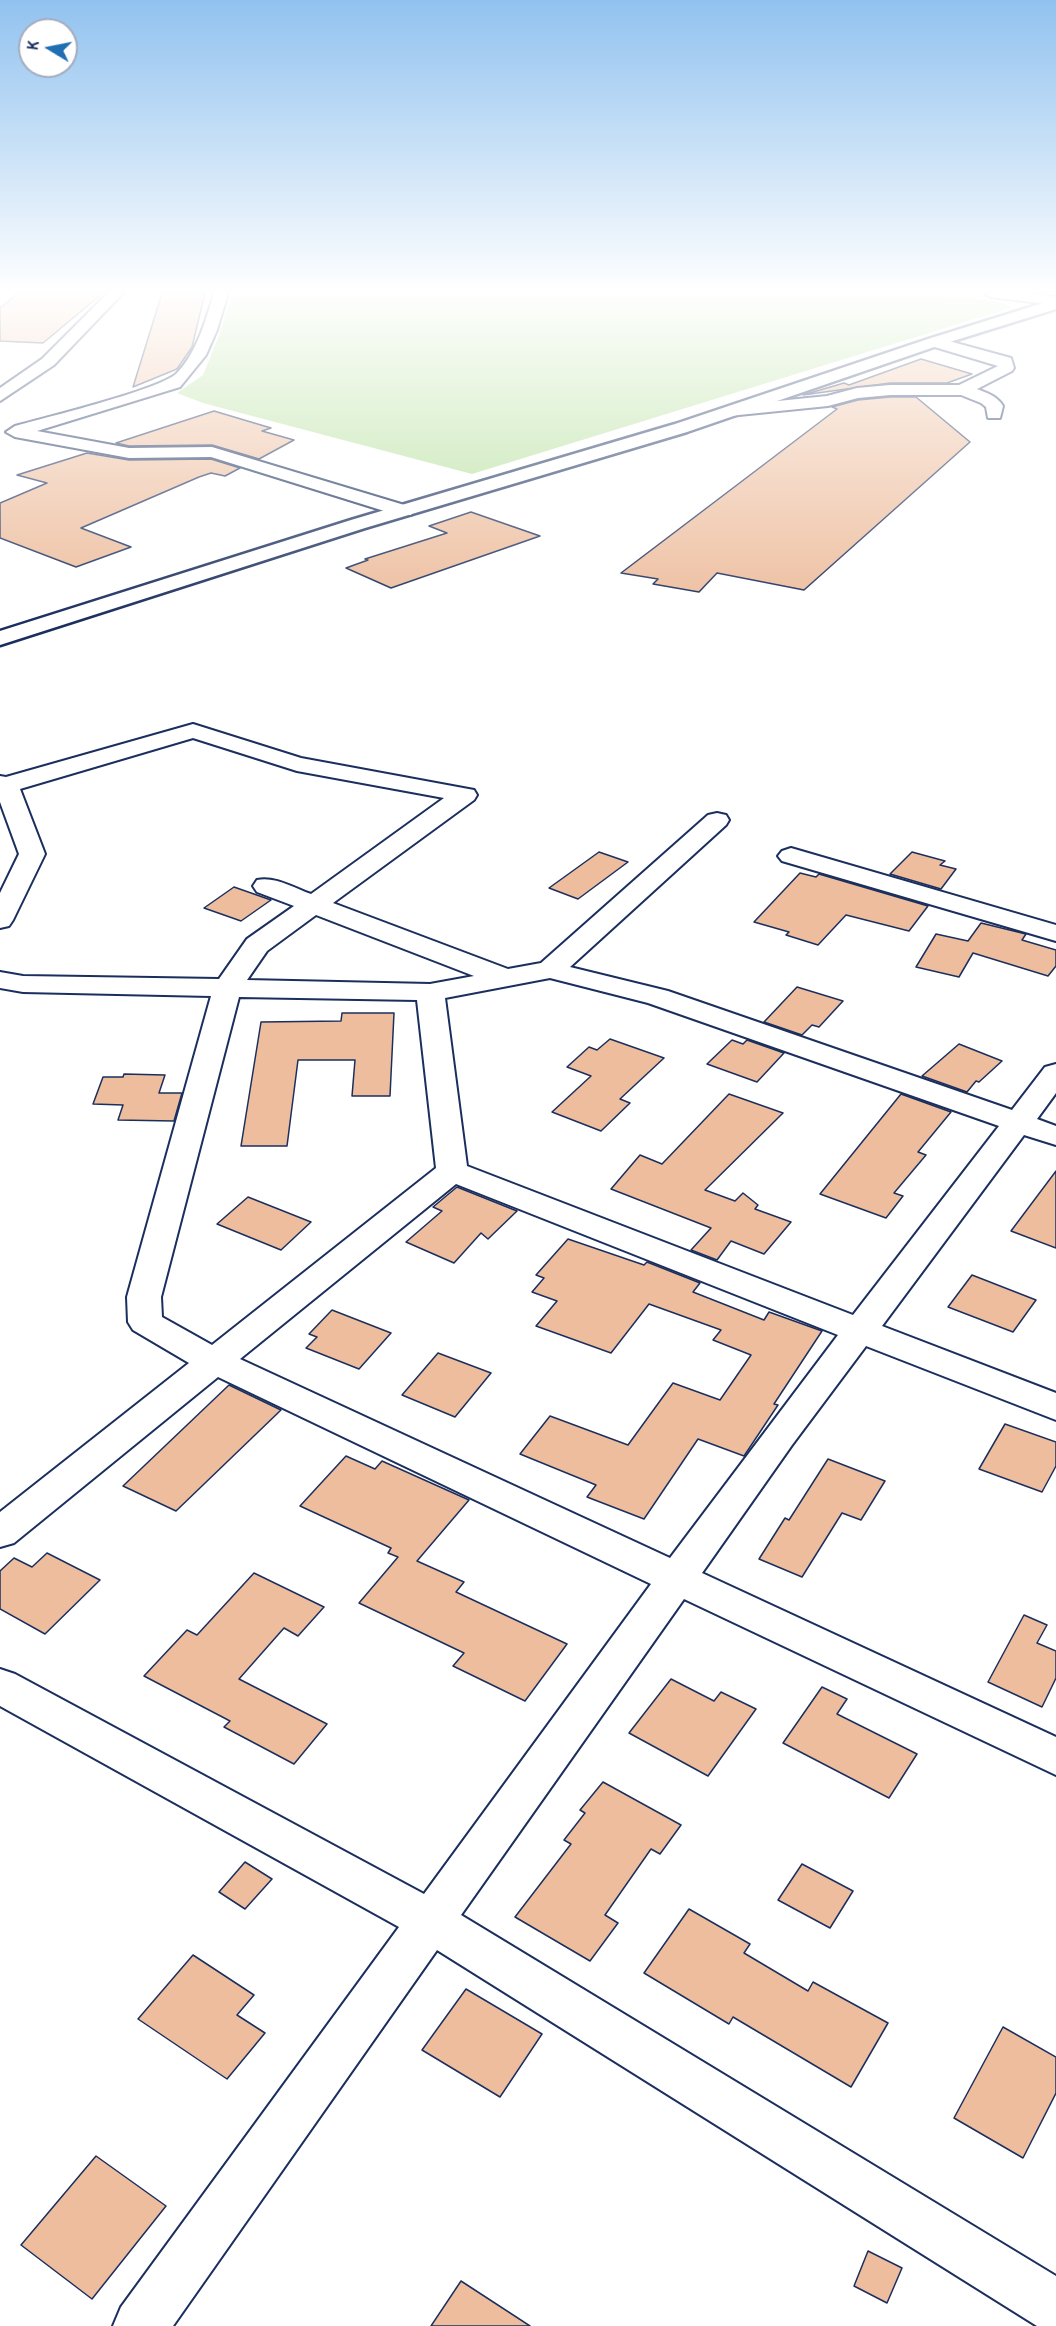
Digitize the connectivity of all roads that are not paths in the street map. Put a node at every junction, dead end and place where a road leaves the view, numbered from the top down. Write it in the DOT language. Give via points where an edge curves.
graph roads {
  1 [pos="115,402"];
  2 [pos="757,402"];
  3 [pos="823,402"];
  4 [pos="990,402"];
  5 [pos="729,411"];
  6 [pos="994,414"];
  7 [pos="7,434"];
  8 [pos="404,511"];
  9 [pos="0,638"];
  10 [pos="3,784"];
  11 [pos="717,820"];
  12 [pos="791,856"];
  13 [pos="266,886"];
  14 [pos="314,904"];
  15 [pos="0,920"];
  16 [pos="1056,933"];
  17 [pos="550,970"];
  18 [pos="505,978"];
  19 [pos="0,980"];
  20 [pos="227,988"];
  21 [pos="430,992"];
  22 [pos="1056,1073"];
  23 [pos="1017,1123"];
  24 [pos="1056,1136"];
  25 [pos="452,1171"];
  26 [pos="860,1330"];
  27 [pos="214,1361"];
  28 [pos="1056,1407"];
  29 [pos="0,1533"];
  30 [pos="676,1579"];
  31 [pos="0,1686"];
  32 [pos="1056,1757"];
  33 [pos="431,1921"];
  34 [pos="1056,2307"];
  35 [pos="140,2326"];
  1 -- 7 [label="street"];
  2 -- 5 [label="main road"];
  3 -- 5 [label="street"];
  4 -- 6 [label="street" via="995,406"];
  5 -- 8 [label="main road"];
  7 -- 8 [label="street" via="129,453 212,452"];
  8 -- 9 [label="main road"];
  10 -- 14 [label="street" via="193,731 297,765 465,795"];
  10 -- 15 [label="street" via="32,854"];
  11 -- 17 [label="street"];
  12 -- 16 [label="street"];
  13 -- 14 [label="street"];
  14 -- 18 [label="street"];
  14 -- 20 [label="street" via="257,945"];
  17 -- 18 [label="street"];
  17 -- 23 [label="street" via="658,997"];
  18 -- 21 [label="street"];
  19 -- 20 [label="street" via="23,984"];
  20 -- 21 [label="street"];
  20 -- 27 [label="street" via="144,1297 145,1322"];
  21 -- 25 [label="street"];
  22 -- 23 [label="street"];
  23 -- 24 [label="street"];
  23 -- 26 [label="street"];
  25 -- 26 [label="street"];
  25 -- 27 [label="street"];
  26 -- 28 [label="street"];
  26 -- 30 [label="street"];
  27 -- 29 [label="street"];
  27 -- 30 [label="street"];
  30 -- 32 [label="street"];
  30 -- 33 [label="street"];
  31 -- 33 [label="street"];
  33 -- 34 [label="street"];
  33 -- 35 [label="street"];
}
